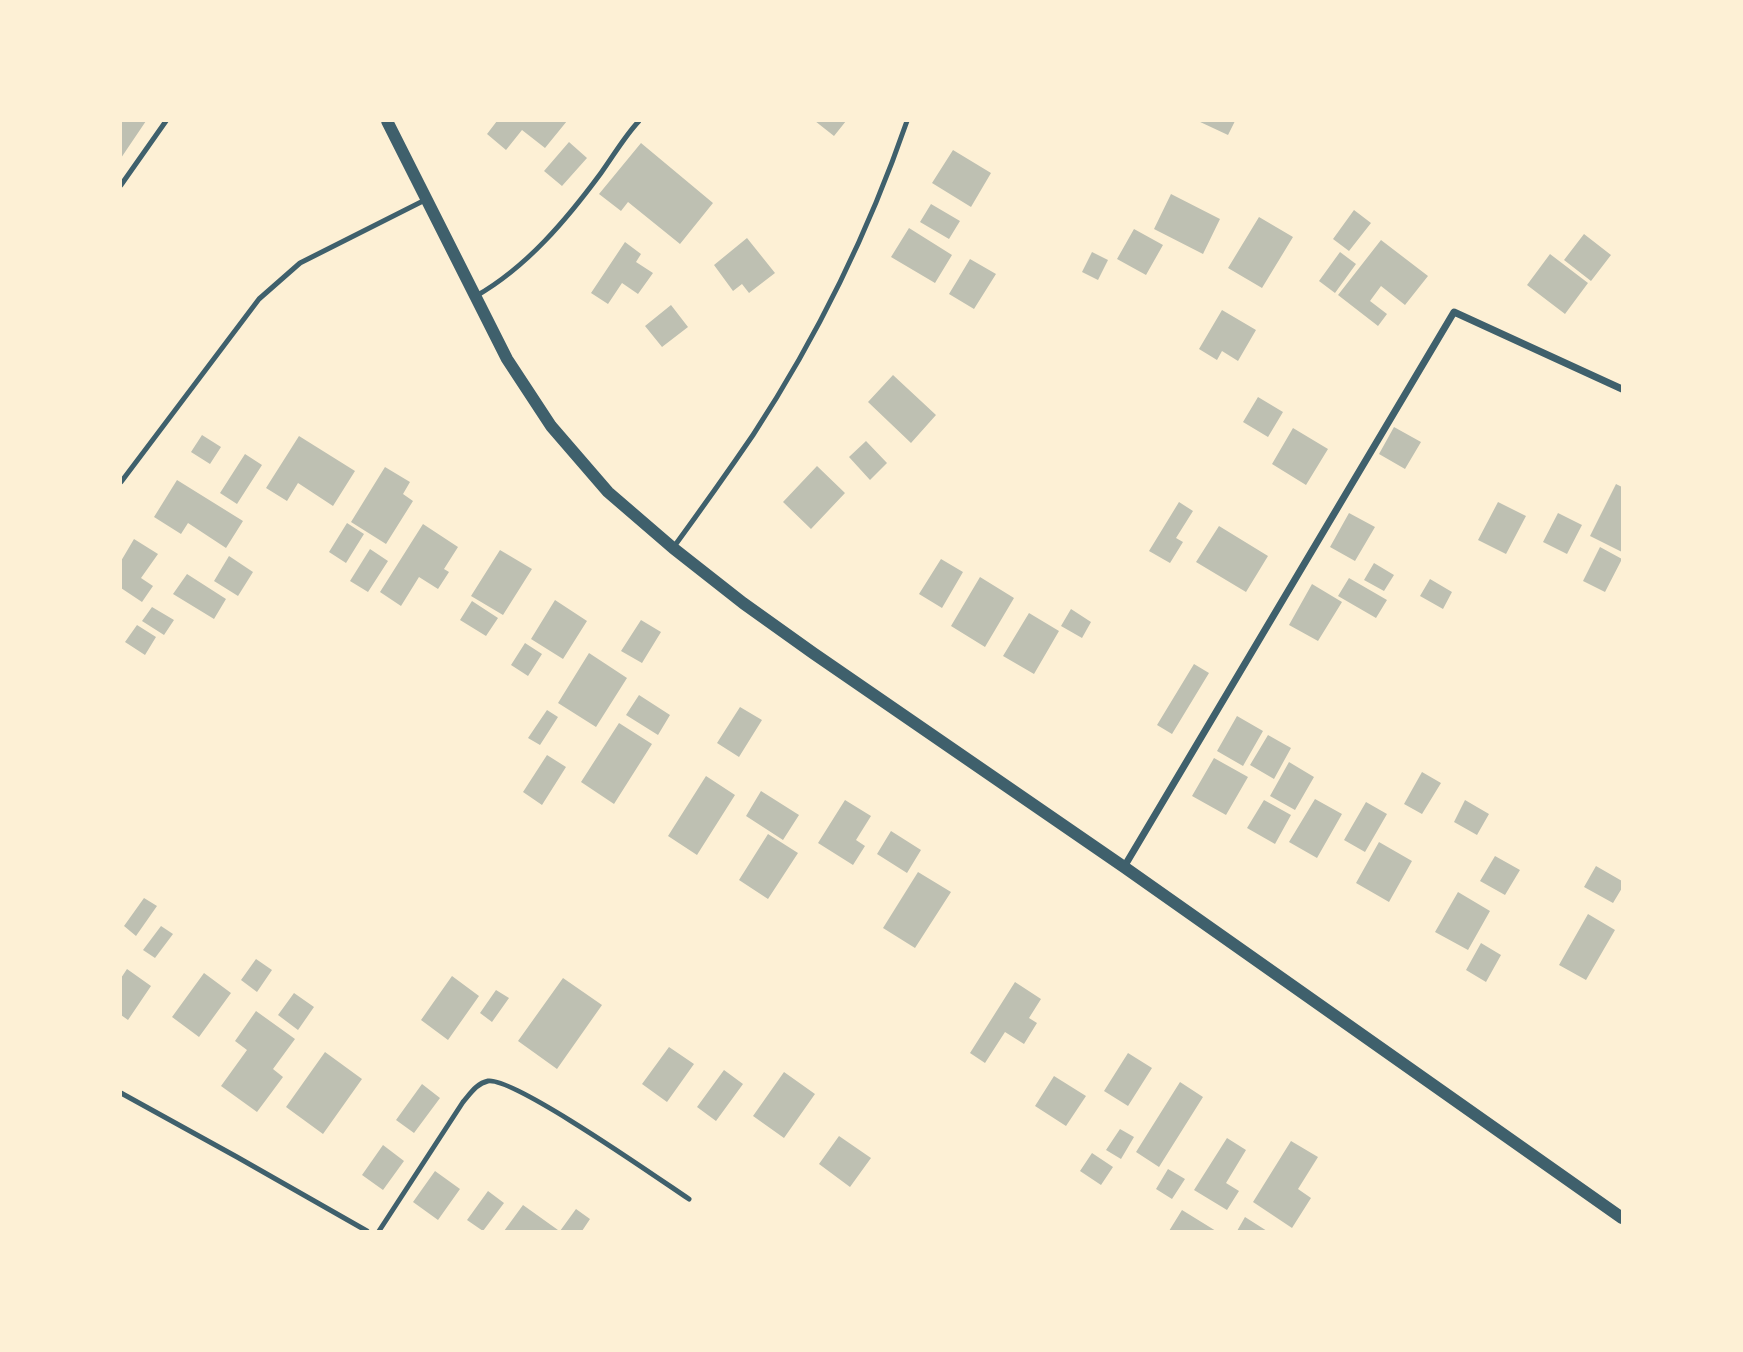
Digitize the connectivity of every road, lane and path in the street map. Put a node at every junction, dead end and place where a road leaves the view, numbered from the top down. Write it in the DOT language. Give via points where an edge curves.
graph roads {
  1 [pos="166,121"];
  2 [pos="387,121"];
  3 [pos="639,121"];
  4 [pos="907,121"];
  5 [pos="121,185"];
  6 [pos="428,198"];
  7 [pos="476,296"];
  8 [pos="1622,389"];
  9 [pos="121,482"];
  10 [pos="673,548"];
  11 [pos="1124,867"];
  12 [pos="121,1093"];
  13 [pos="689,1199"];
  14 [pos="1622,1218"];
  15 [pos="367,1231"];
  16 [pos="379,1231"];
  1 -- 5 [label="lane"];
  2 -- 6 [label="street"];
  3 -- 7 [label="lane" via="558,226 500,283"];
  4 -- 10 [label="lane" via="884,188 812,334 752,435"];
  6 -- 7 [label="street"];
  6 -- 9 [label="lane" via="313,255 285,274 252,309"];
  7 -- 10 [label="street" via="507,359 551,426 608,492"];
  8 -- 11 [label="street" via="1454,312"];
  10 -- 11 [label="street" via="813,653"];
  11 -- 14 [label="street"];
  12 -- 15 [label="lane"];
  13 -- 16 [label="lane" via="535,1099 488,1081 475,1087 463,1102"];
}
